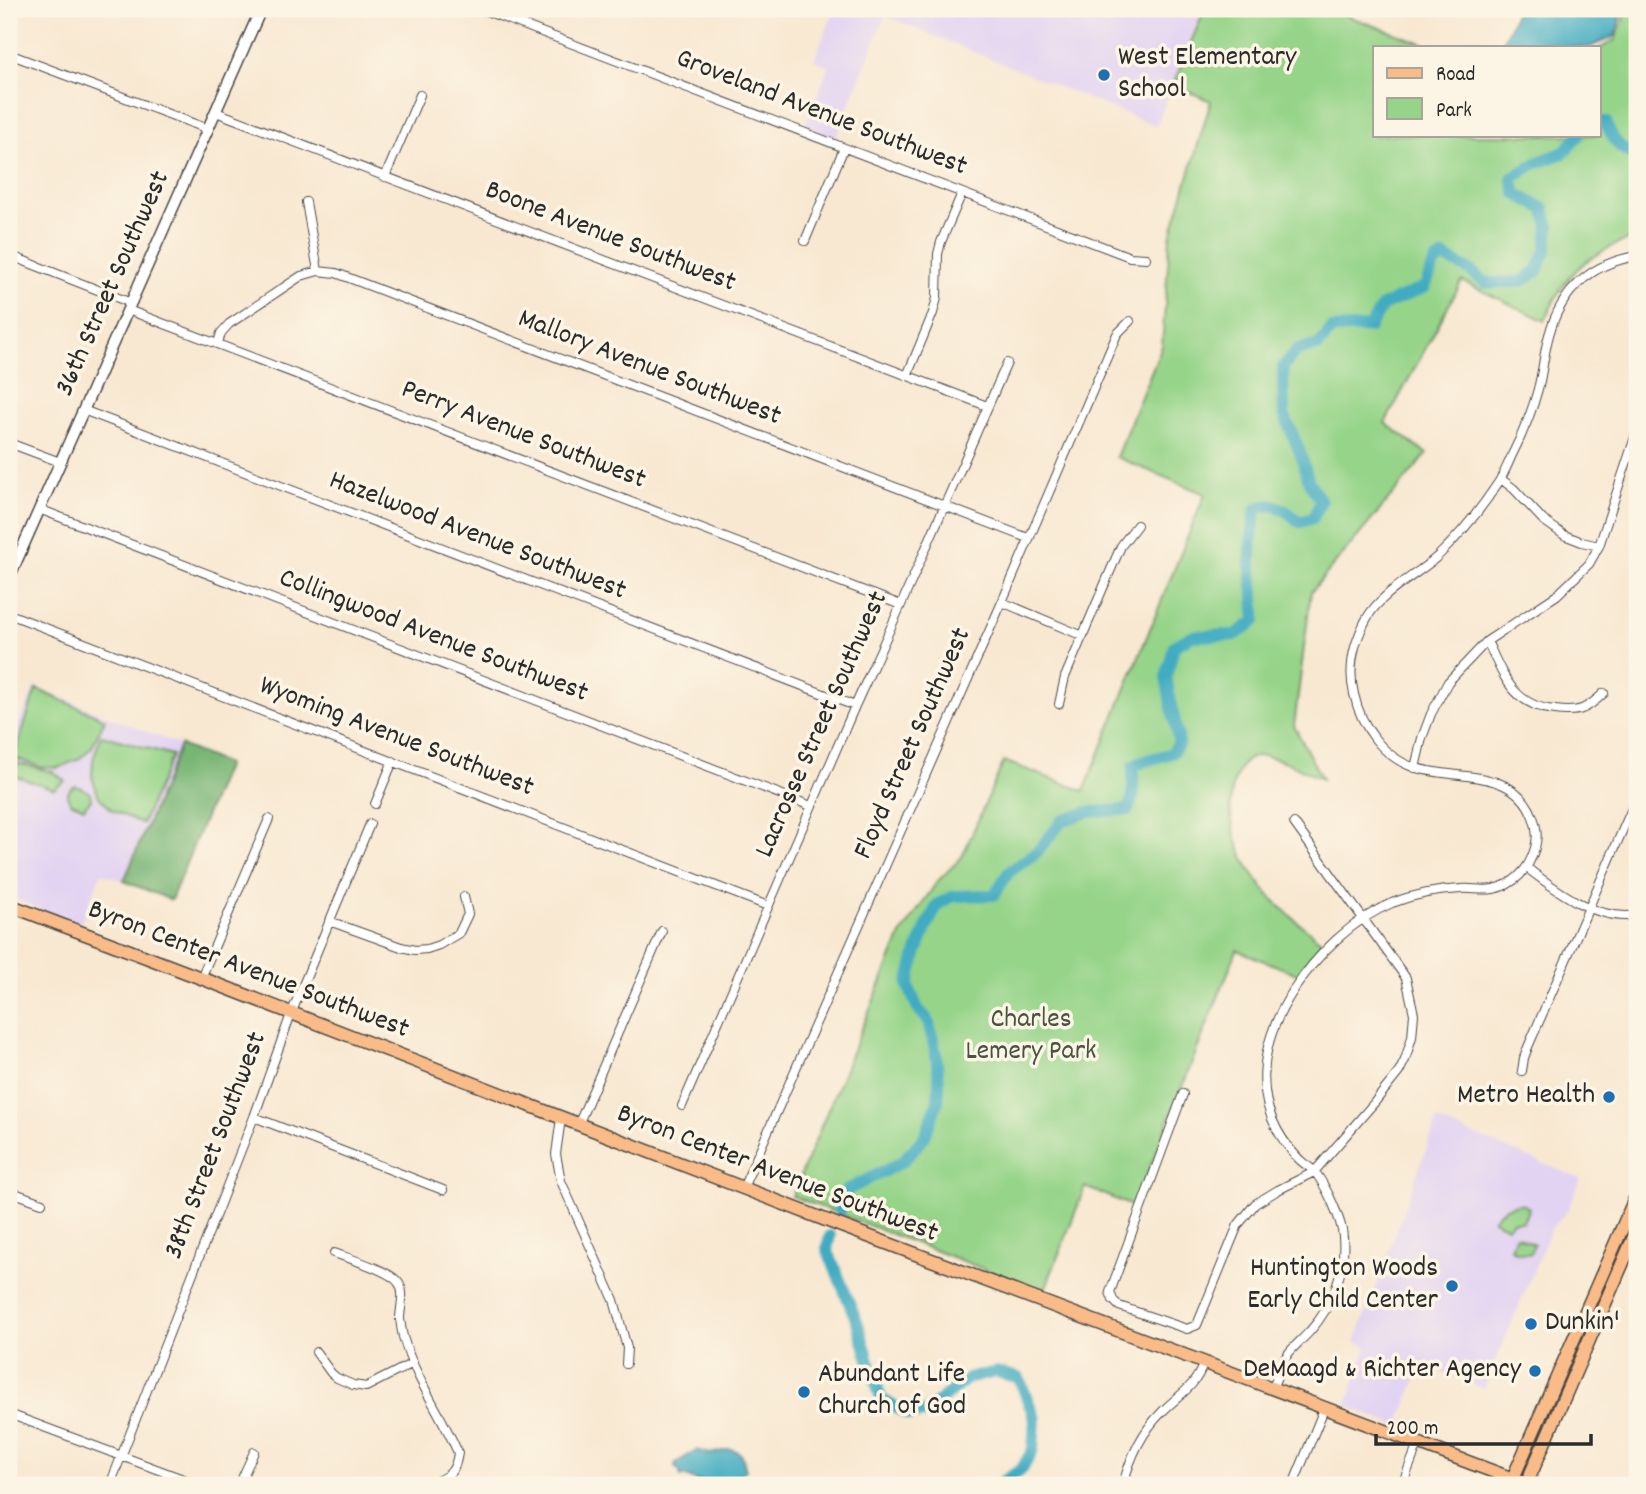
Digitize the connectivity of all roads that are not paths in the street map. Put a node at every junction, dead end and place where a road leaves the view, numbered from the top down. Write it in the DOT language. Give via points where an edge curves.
graph roads {
  1 [pos="261,9"];
  2 [pos="481,9"];
  3 [pos="9,54"];
  4 [pos="420,95"];
  5 [pos="216,111"];
  6 [pos="208,129"];
  7 [pos="844,148"];
  8 [pos="385,177"];
  9 [pos="962,193"];
  10 [pos="306,202"];
  11 [pos="805,241"];
  12 [pos="9,255"];
  13 [pos="1637,256"];
  14 [pos="1146,258"];
  15 [pos="318,271"];
  16 [pos="130,306"];
  17 [pos="1130,321"];
  18 [pos="218,344"];
  19 [pos="1007,363"];
  20 [pos="907,376"];
  21 [pos="988,406"];
  22 [pos="83,411"];
  23 [pos="1637,431"];
  24 [pos="9,443"];
  25 [pos="60,462"];
  26 [pos="1501,480"];
  27 [pos="945,506"];
  28 [pos="39,509"];
  29 [pos="1137,525"];
  30 [pos="1028,538"];
  31 [pos="1599,546"];
  32 [pos="9,578"];
  33 [pos="1002,602"];
  34 [pos="901,605"];
  35 [pos="9,614"];
  36 [pos="1083,636"];
  37 [pos="1487,641"];
  38 [pos="1604,694"];
  39 [pos="1059,704"];
  40 [pos="855,706"];
  41 [pos="393,761"];
  42 [pos="1415,768"];
  43 [pos="1637,797"];
  44 [pos="375,804"];
  45 [pos="811,806"];
  46 [pos="269,819"];
  47 [pos="1294,823"];
  48 [pos="370,824"];
  49 [pos="1527,868"];
  50 [pos="464,897"];
  51 [pos="9,905"];
  52 [pos="768,906"];
  53 [pos="1589,907"];
  54 [pos="1637,915"];
  55 [pos="1363,918"];
  56 [pos="330,920"];
  57 [pos="662,931"];
  58 [pos="201,978"];
  59 [pos="291,1014"];
  60 [pos="1522,1071"];
  61 [pos="1183,1094"];
  62 [pos="682,1106"];
  63 [pos="254,1117"];
  64 [pos="561,1118"];
  65 [pos="578,1125"];
  66 [pos="1314,1172"];
  67 [pos="743,1188"];
  68 [pos="443,1190"];
  69 [pos="9,1191"];
  70 [pos="1637,1194"];
  71 [pos="42,1203"];
  72 [pos="1637,1230"];
  73 [pos="334,1253"];
  74 [pos="316,1352"];
  75 [pos="413,1363"];
  76 [pos="626,1364"];
  77 [pos="1203,1364"];
  78 [pos="1272,1390"];
  79 [pos="1324,1409"];
  80 [pos="9,1414"];
  81 [pos="1418,1444"];
  82 [pos="254,1452"];
  83 [pos="122,1456"];
  84 [pos="1511,1482"];
  85 [pos="110,1485"];
  86 [pos="199,1485"];
  87 [pos="239,1485"];
  88 [pos="429,1485"];
  89 [pos="1123,1485"];
  90 [pos="1293,1485"];
  91 [pos="1402,1485"];
  92 [pos="1527,1485"];
  1 -- 5 [label="street, 36th Street Southwest"];
  2 -- 7 [label="street, Groveland Avenue Southwest"];
  3 -- 6 [label="street"];
  4 -- 8 [label="street"];
  5 -- 6 [label="street, 36th Street Southwest"];
  5 -- 8 [label="street, Boone Avenue Southwest"];
  6 -- 16 [label="street, 36th Street Southwest"];
  7 -- 9 [label="street, Groveland Avenue Southwest"];
  7 -- 11 [label="street"];
  8 -- 20 [label="street, Boone Avenue Southwest"];
  9 -- 14 [label="street, Groveland Avenue Southwest" via="1130,257"];
  9 -- 20 [label="street" via="938,254 933,313"];
  10 -- 15 [label="street"];
  12 -- 16 [label="street, Perry Avenue Southwest"];
  13 -- 26 [label="street" via="1615,260 1587,275 1558,308 1531,415"];
  15 -- 18 [label="street" via="301,276 229,324"];
  15 -- 27 [label="street, Mallory Avenue Southwest" via="336,273"];
  16 -- 18 [label="street, Perry Avenue Southwest"];
  16 -- 22 [label="street, 36th Street Southwest"];
  17 -- 30 [label="street, Floyd Street Southwest" via="1117,334"];
  18 -- 34 [label="street, Perry Avenue Southwest"];
  19 -- 21 [label="street, Lacrosse Street Southwest"];
  20 -- 21 [label="street, Boone Avenue Southwest"];
  21 -- 27 [label="street, Lacrosse Street Southwest"];
  22 -- 25 [label="street, 36th Street Southwest"];
  22 -- 40 [label="street, Hazelwood Avenue Southwest"];
  23 -- 31 [label="street"];
  24 -- 25 [label="street"];
  25 -- 28 [label="street, 36th Street Southwest"];
  26 -- 31 [label="street" via="1564,535"];
  26 -- 42 [label="street" via="1455,539 1368,615 1353,654 1352,687 1368,732 1391,755"];
  27 -- 30 [label="street, Mallory Avenue Southwest"];
  27 -- 34 [label="street, Lacrosse Street Southwest"];
  28 -- 32 [label="street, 36th Street Southwest"];
  28 -- 45 [label="street, Collingwood Avenue Southwest"];
  29 -- 36 [label="street" via="1121,546"];
  30 -- 33 [label="street, Floyd Street Southwest"];
  31 -- 37 [label="street" via="1589,564 1557,595"];
  33 -- 36 [label="street"];
  33 -- 67 [label="street, Floyd Street Southwest"];
  34 -- 40 [label="street, Lacrosse Street Southwest"];
  35 -- 41 [label="street, Wyoming Avenue Southwest"];
  36 -- 39 [label="street"];
  37 -- 38 [label="street" via="1504,678 1521,698 1540,709 1577,711"];
  37 -- 42 [label="street" via="1448,682 1431,714"];
  40 -- 45 [label="street, Lacrosse Street Southwest"];
  41 -- 44 [label="street"];
  41 -- 52 [label="street, Wyoming Avenue Southwest"];
  42 -- 49 [label="street" via="1501,783 1517,792 1530,808 1538,835"];
  43 -- 53 [label="street"];
  45 -- 52 [label="street, Lacrosse Street Southwest"];
  46 -- 58 [label="street"];
  47 -- 55 [label="street"];
  48 -- 56 [label="street, 38th Street Southwest"];
  49 -- 53 [label="street"];
  49 -- 55 [label="street" via="1511,883 1494,889 1421,893"];
  50 -- 56 [label="street" via="468,914 459,933 427,949 401,947"];
  51 -- 58 [label="main road, Byron Center Avenue Southwest"];
  52 -- 62 [label="street, Lacrosse Street Southwest"];
  53 -- 54 [label="street" via="1613,915"];
  53 -- 60 [label="street" via="1528,1047"];
  55 -- 66 [label="street" via="1406,978 1414,1014 1412,1037 1399,1072"];
  55 -- 66 [label="street" via="1334,942 1294,989 1267,1048 1265,1096 1274,1128"];
  56 -- 59 [label="street, 38th Street Southwest"];
  57 -- 65 [label="street"];
  58 -- 59 [label="main road, Byron Center Avenue Southwest"];
  59 -- 63 [label="street, 38th Street Southwest"];
  59 -- 64 [label="main road, Byron Center Avenue Southwest"];
  61 -- 66 [label="street" via="1110,1292 1119,1306 1186,1329 1197,1325 1238,1225 1255,1204"];
  63 -- 68 [label="street"];
  63 -- 83 [label="street, 38th Street Southwest"];
  64 -- 65 [label="main road, Byron Center Avenue Southwest"];
  64 -- 76 [label="street" via="556,1154 561,1181 614,1300 627,1348"];
  65 -- 67 [label="main road, Byron Center Avenue Southwest"];
  66 -- 78 [label="street" via="1343,1235 1342,1264 1326,1308 1281,1365"];
  67 -- 77 [label="main road, Byron Center Avenue Southwest"];
  69 -- 71 [label="street"];
  70 -- 84 [label="main road"];
  72 -- 92 [label="main road"];
  73 -- 75 [label="street" via="397,1280 403,1337"];
  74 -- 75 [label="street" via="337,1378 366,1387"];
  75 -- 88 [label="street" via="458,1453 449,1476"];
  77 -- 78 [label="main road, Byron Center Avenue Southwest"];
  77 -- 89 [label="street" via="1187,1391 1149,1426"];
  78 -- 79 [label="main road, Byron Center Avenue Southwest"];
  79 -- 81 [label="main road, Byron Center Avenue Southwest"];
  79 -- 90 [label="street"];
  80 -- 83 [label="street"];
  81 -- 84 [label="main road, Byron Center Avenue Southwest"];
  81 -- 91 [label="street"];
  82 -- 87 [label="street"];
  83 -- 85 [label="street, 38th Street Southwest"];
  83 -- 86 [label="street"];
  84 -- 92 [label="main road, Byron Center Avenue Southwest"];
}
